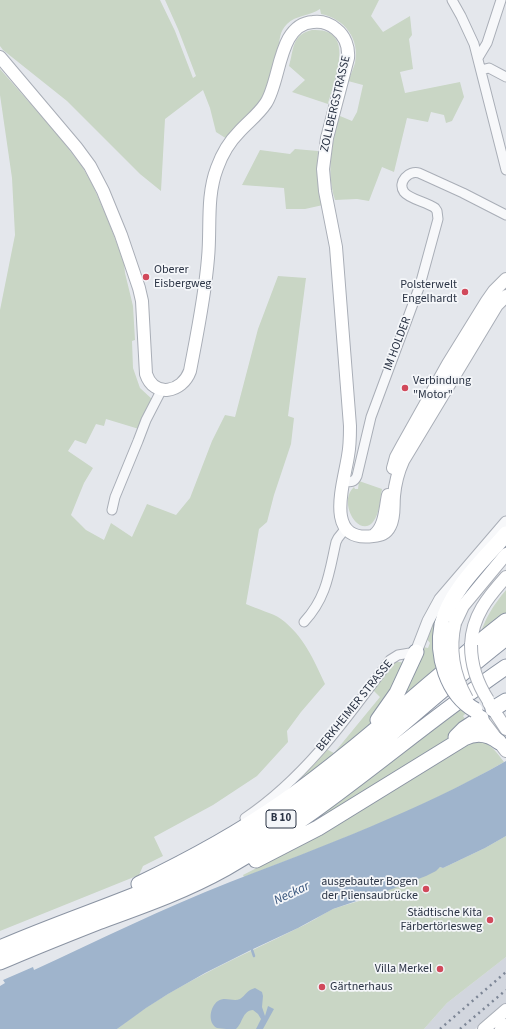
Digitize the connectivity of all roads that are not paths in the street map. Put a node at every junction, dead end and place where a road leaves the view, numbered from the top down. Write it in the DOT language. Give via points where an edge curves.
graph roads {
  1 [pos="452,0"];
  2 [pos="501,0"];
  3 [pos="0,57"];
  4 [pos="478,58"];
  5 [pos="480,70"];
  6 [pos="506,77"];
  7 [pos="506,170"];
  8 [pos="506,215"];
  9 [pos="506,279"];
  10 [pos="506,296"];
  11 [pos="162,390"];
  12 [pos="344,481"];
  13 [pos="112,510"];
  14 [pos="506,522"];
  15 [pos="346,528"];
  16 [pos="506,534"];
  17 [pos="370,537"];
  18 [pos="506,554"];
  19 [pos="506,576"];
  20 [pos="506,621"];
  21 [pos="304,622"];
  22 [pos="449,624"];
  23 [pos="506,638"];
  24 [pos="416,652"];
  25 [pos="506,667"];
  26 [pos="506,701"];
  27 [pos="484,708"];
  28 [pos="500,739"];
  29 [pos="360,742"];
  30 [pos="447,747"];
  31 [pos="169,862"];
  32 [pos="185,889"];
  33 [pos="20,939"];
  34 [pos="0,948"];
  35 [pos="0,962"];
  36 [pos="506,1011"];
  37 [pos="506,1025"];
  38 [pos="484,1029"];
  39 [pos="501,1029"];
  1 -- 4 [label="street" via="468,30"];
  2 -- 4 [label="street" via="487,43"];
  3 -- 11 [label="main road" via="76,147 103,191 139,288 146,374 152,383"];
  4 -- 5 [label="street"];
  5 -- 6 [label="street" via="489,68"];
  5 -- 7 [label="street"];
  8 -- 12 [label="street, IM HOLDER" via="463,192 417,172 408,174 404,179 403,192 435,208 438,214 436,225 420,285 371,417 357,476 351,482"];
  9 -- 17 [label="main road" via="484,305 402,446 395,462 382,524 377,533"];
  10 -- 17 [label="main road" via="497,305 403,460 396,480 390,526 383,534"];
  11 -- 12 [label="main road, ZOLLBERGSTRASSE" via="181,386 190,371 206,282 211,189 221,157 232,140 268,101 291,34 300,26 311,22 330,25 342,35 348,53 326,138 323,169 336,247 349,411 349,448"];
  11 -- 13 [label="street" via="146,420"];
  12 -- 15 [label="main road, ZOLLBERGSTRASSE" via="339,513"];
  14 -- 24 [label="street" via="440,599"];
  15 -- 17 [label="main road" via="356,535"];
  15 -- 21 [label="street" via="338,538 329,576 319,602"];
  16 -- 22 [label="highway" via="455,594 448,606"];
  18 -- 22 [label="main road"];
  19 -- 27 [label="main road, bridge" via="485,602 475,620 472,633 472,658"];
  20 -- 29 [label="highway"];
  22 -- 27 [label="main road, bridge" via="453,658 464,694"];
  22 -- 27 [label="highway, bridge" via="440,638 445,671 460,699"];
  23 -- 33 [label="highway, B 10" via="343,772 296,809 253,838 200,868 159,886"];
  24 -- 29 [label="highway" via="395,697"];
  24 -- 31 [label="street, BERKHEIMER STRASSE" via="398,655 390,660 321,749 261,807 226,831"];
  25 -- 32 [label="highway, B 10" via="286,831 225,869"];
  26 -- 27 [label="highway"];
  27 -- 28 [label="main road"];
  27 -- 30 [label="highway"];
  28 -- 30 [label="highway" via="474,734"];
  29 -- 33 [label="highway" via="282,802 216,845 138,884 63,915"];
  30 -- 32 [label="highway" via="299,839 212,880"];
  32 -- 35 [label="highway, B 10"];
  33 -- 34 [label="highway, B 10"];
  36 -- 38 [label="main road"];
  37 -- 39 [label="main road"];
}
